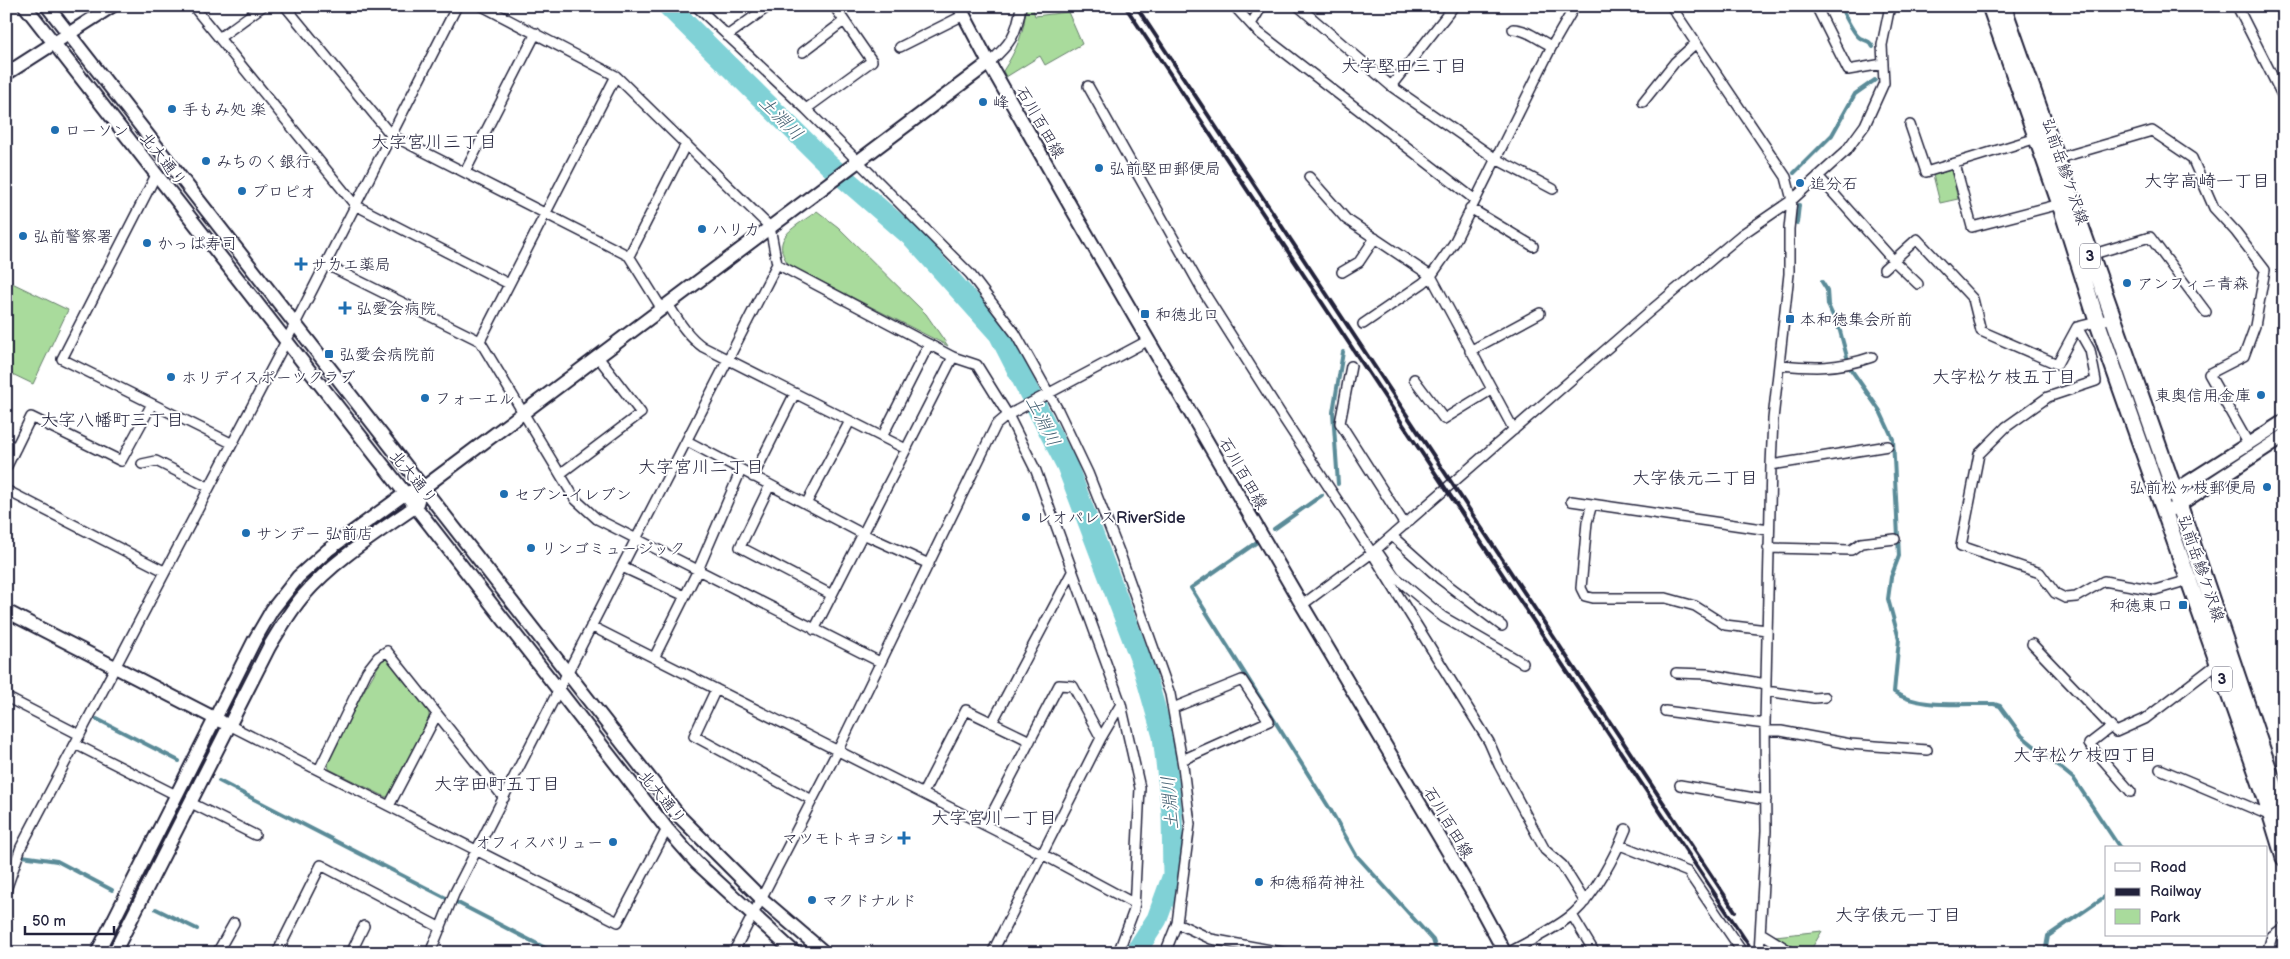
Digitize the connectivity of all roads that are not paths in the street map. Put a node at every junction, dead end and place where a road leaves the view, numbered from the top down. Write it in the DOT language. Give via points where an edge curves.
graph roads {
  1 [pos="24,6"];
  2 [pos="47,6"];
  3 [pos="112,6"];
  4 [pos="193,6"];
  5 [pos="263,6"];
  6 [pos="285,6"];
  7 [pos="457,6"];
  8 [pos="482,6"];
  9 [pos="696,6"];
  10 [pos="769,6"];
  11 [pos="834,6"];
  12 [pos="1020,6"];
  13 [pos="1234,6"];
  14 [pos="1262,6"];
  15 [pos="1298,6"];
  16 [pos="1454,6"];
  17 [pos="1671,6"];
  18 [pos="1816,6"];
  19 [pos="1890,6"];
  20 [pos="1990,6"];
  21 [pos="2003,6"];
  22 [pos="2237,6"];
  23 [pos="1572,8"];
  24 [pos="962,11"];
  25 [pos="844,21"];
  26 [pos="1251,24"];
  27 [pos="1513,29"];
  28 [pos="536,33"];
  29 [pos="69,34"];
  30 [pos="727,36"];
  31 [pos="219,38"];
  32 [pos="1696,43"];
  33 [pos="54,44"];
  34 [pos="1552,46"];
  35 [pos="900,47"];
  36 [pos="803,52"];
  37 [pos="989,63"];
  38 [pos="1883,64"];
  39 [pos="6,74"];
  40 [pos="616,76"];
  41 [pos="1088,86"];
  42 [pos="1391,86"];
  43 [pos="2284,99"];
  44 [pos="1643,102"];
  45 [pos="806,109"];
  46 [pos="1910,125"];
  47 [pos="391,134"];
  48 [pos="2037,138"];
  49 [pos="686,144"];
  50 [pos="1496,159"];
  51 [pos="2056,159"];
  52 [pos="856,163"];
  53 [pos="1955,164"];
  54 [pos="465,172"];
  55 [pos="156,175"];
  56 [pos="1818,176"];
  57 [pos="1309,177"];
  58 [pos="1553,190"];
  59 [pos="1792,200"];
  60 [pos="1472,204"];
  61 [pos="2060,204"];
  62 [pos="355,205"];
  63 [pos="545,212"];
  64 [pos="770,227"];
  65 [pos="1375,238"];
  66 [pos="1533,246"];
  67 [pos="629,256"];
  68 [pos="2084,257"];
  69 [pos="1893,260"];
  70 [pos="325,264"];
  71 [pos="777,264"];
  72 [pos="1884,269"];
  73 [pos="1342,272"];
  74 [pos="1431,276"];
  75 [pos="509,284"];
  76 [pos="1918,284"];
  77 [pos="665,306"];
  78 [pos="2206,312"];
  79 [pos="1540,313"];
  80 [pos="2113,318"];
  81 [pos="2097,321"];
  82 [pos="295,324"];
  83 [pos="1363,324"];
  84 [pos="2077,327"];
  85 [pos="1149,340"];
  86 [pos="480,341"];
  87 [pos="285,342"];
  88 [pos="929,344"];
  89 [pos="1470,351"];
  90 [pos="598,357"];
  91 [pos="953,357"];
  92 [pos="1872,357"];
  93 [pos="729,360"];
  94 [pos="1779,365"];
  95 [pos="1351,366"];
  96 [pos="1414,380"];
  97 [pos="1491,390"];
  98 [pos="795,393"];
  99 [pos="1046,394"];
  100 [pos="152,404"];
  101 [pos="524,412"];
  102 [pos="1011,414"];
  103 [pos="850,421"];
  104 [pos="2284,421"];
  105 [pos="1514,430"];
  106 [pos="2284,436"];
  107 [pos="882,437"];
  108 [pos="687,441"];
  109 [pos="6,443"];
  110 [pos="231,443"];
  111 [pos="2248,443"];
  112 [pos="1888,446"];
  113 [pos="16,448"];
  114 [pos="906,449"];
  115 [pos="142,464"];
  116 [pos="1770,465"];
  117 [pos="6,468"];
  118 [pos="741,470"];
  119 [pos="560,474"];
  120 [pos="753,477"];
  121 [pos="770,485"];
  122 [pos="208,487"];
  123 [pos="423,488"];
  124 [pos="6,490"];
  125 [pos="406,493"];
  126 [pos="2177,498"];
  127 [pos="2160,499"];
  128 [pos="1571,501"];
  129 [pos="806,504"];
  130 [pos="1592,504"];
  131 [pos="416,506"];
  132 [pos="2165,514"];
  133 [pos="1405,525"];
  134 [pos="1769,530"];
  135 [pos="863,534"];
  136 [pos="1392,536"];
  137 [pos="1895,538"];
  138 [pos="637,540"];
  139 [pos="1768,548"];
  140 [pos="1374,551"];
  141 [pos="929,564"];
  142 [pos="622,567"];
  143 [pos="698,570"];
  144 [pos="164,571"];
  145 [pos="1072,572"];
  146 [pos="2203,576"];
  147 [pos="2188,580"];
  148 [pos="832,595"];
  149 [pos="685,596"];
  150 [pos="1302,605"];
  151 [pos="6,612"];
  152 [pos="591,626"];
  153 [pos="1502,626"];
  154 [pos="814,630"];
  155 [pos="1767,630"];
  156 [pos="2032,644"];
  157 [pos="654,658"];
  158 [pos="880,662"];
  159 [pos="1523,663"];
  160 [pos="2217,664"];
  161 [pos="116,667"];
  162 [pos="567,673"];
  163 [pos="1676,673"];
  164 [pos="1766,687"];
  165 [pos="716,689"];
  166 [pos="559,691"];
  167 [pos="6,697"];
  168 [pos="1825,697"];
  169 [pos="1121,704"];
  170 [pos="1172,708"];
  171 [pos="1664,711"];
  172 [pos="436,714"];
  173 [pos="215,718"];
  174 [pos="992,723"];
  175 [pos="231,726"];
  176 [pos="1765,727"];
  177 [pos="2111,727"];
  178 [pos="80,735"];
  179 [pos="1101,738"];
  180 [pos="1030,741"];
  181 [pos="75,744"];
  182 [pos="838,750"];
  183 [pos="1927,750"];
  184 [pos="1182,760"];
  185 [pos="2160,769"];
  186 [pos="319,770"];
  187 [pos="1680,785"];
  188 [pos="2131,792"];
  189 [pos="923,793"];
  190 [pos="176,795"];
  191 [pos="504,798"];
  192 [pos="812,800"];
  193 [pos="1766,800"];
  194 [pos="191,803"];
  195 [pos="389,806"];
  196 [pos="2277,815"];
  197 [pos="986,825"];
  198 [pos="667,829"];
  199 [pos="1626,829"];
  200 [pos="255,834"];
  201 [pos="1620,845"];
  202 [pos="477,851"];
  203 [pos="1042,854"];
  204 [pos="2284,858"];
  205 [pos="6,890"];
  206 [pos="762,899"];
  207 [pos="1585,902"];
  208 [pos="1135,904"];
  209 [pos="753,914"];
  210 [pos="1572,915"];
  211 [pos="1177,922"];
  212 [pos="234,923"];
  213 [pos="364,926"];
  214 [pos="2284,926"];
  215 [pos="441,928"];
  216 [pos="1761,933"];
  217 [pos="97,953"];
  218 [pos="114,953"];
  219 [pos="216,953"];
  220 [pos="277,953"];
  221 [pos="351,953"];
  222 [pos="430,953"];
  223 [pos="733,953"];
  224 [pos="796,953"];
  225 [pos="825,953"];
  226 [pos="992,953"];
  227 [pos="1118,953"];
  228 [pos="1165,953"];
  229 [pos="1287,953"];
  230 [pos="1506,953"];
  231 [pos="1595,953"];
  232 [pos="1743,953"];
  233 [pos="1759,953"];
  234 [pos="1793,953"];
  235 [pos="2267,953"];
  1 -- 33 [label="street, 北大通り"];
  2 -- 29 [label="street"];
  3 -- 29 [label="street"];
  4 -- 31 [label="street"];
  5 -- 31 [label="street"];
  6 -- 47 [label="street"];
  7 -- 47 [label="street"];
  8 -- 28 [label="street"];
  9 -- 30 [label="street"];
  10 -- 30 [label="street"];
  11 -- 25 [label="street"];
  12 -- 37 [label="street" via="1018,28 1008,46"];
  13 -- 26 [label="street"];
  14 -- 26 [label="street"];
  15 -- 42 [label="street"];
  16 -- 42 [label="street"];
  17 -- 32 [label="street"];
  18 -- 38 [label="street" via="1848,70"];
  19 -- 38 [label="street" via="1882,45"];
  20 -- 48 [label="main road, 弘前岳鰺ケ沢線 / 3"];
  21 -- 51 [label="main road, 3"];
  22 -- 43 [label="street"];
  23 -- 34 [label="street"];
  24 -- 35 [label="street"];
  24 -- 37 [label="street, 石川百田線"];
  25 -- 36 [label="street"];
  25 -- 45 [label="street" via="872,61"];
  26 -- 60 [label="street"];
  27 -- 34 [label="street" via="1521,29"];
  28 -- 40 [label="street"];
  28 -- 54 [label="street"];
  29 -- 33 [label="street"];
  29 -- 82 [label="street"];
  30 -- 45 [label="street"];
  31 -- 62 [label="street"];
  32 -- 44 [label="street" via="1675,62"];
  32 -- 59 [label="street" via="1786,177"];
  33 -- 39 [label="street"];
  33 -- 55 [label="street, 北大通り"];
  34 -- 50 [label="street"];
  37 -- 52 [label="street"];
  37 -- 85 [label="street, 石川百田線"];
  38 -- 56 [label="street" via="1884,83 1865,125 1846,151"];
  40 -- 49 [label="street"];
  40 -- 63 [label="street"];
  41 -- 140 [label="street" via="1203,291 1284,420"];
  42 -- 50 [label="street"];
  45 -- 52 [label="street"];
  46 -- 53 [label="street" via="1926,172"];
  47 -- 54 [label="street"];
  47 -- 62 [label="street"];
  48 -- 53 [label="street"];
  48 -- 61 [label="main road, 弘前岳鰺ケ沢線 / 3"];
  49 -- 64 [label="street"];
  49 -- 67 [label="street"];
  50 -- 58 [label="street"];
  50 -- 60 [label="street"];
  51 -- 68 [label="main road, 3"];
  51 -- 111 [label="street" via="2152,132 2192,158 2214,208 2265,270 2255,326 2244,356 2209,374"];
  52 -- 64 [label="street"];
  52 -- 99 [label="street" via="970,274 1015,333"];
  53 -- 61 [label="street" via="1972,227"];
  54 -- 63 [label="street"];
  55 -- 87 [label="street, 北大通り"];
  55 -- 100 [label="street" via="62,359"];
  56 -- 59 [label="street"];
  56 -- 69 [label="street"];
  57 -- 65 [label="street" via="1346,219"];
  59 -- 94 [label="street" via="1789,274"];
  59 -- 105 [label="street" via="1734,241"];
  60 -- 66 [label="street"];
  60 -- 74 [label="street" via="1454,242"];
  61 -- 68 [label="main road, 弘前岳鰺ケ沢線 / 3"];
  62 -- 70 [label="street"];
  62 -- 75 [label="street"];
  63 -- 67 [label="street"];
  63 -- 75 [label="street"];
  64 -- 71 [label="street"];
  64 -- 77 [label="street"];
  65 -- 73 [label="street" via="1359,262"];
  65 -- 74 [label="street"];
  67 -- 77 [label="street"];
  68 -- 78 [label="street" via="2150,237"];
  68 -- 80 [label="main road, 3"];
  68 -- 81 [label="main road, 弘前岳鰺ケ沢線 / 3"];
  69 -- 72 [label="street"];
  69 -- 76 [label="street"];
  69 -- 84 [label="street" via="1917,239 1973,299 1981,331 2057,364"];
  70 -- 82 [label="street"];
  70 -- 86 [label="street"];
  71 -- 88 [label="street"];
  71 -- 93 [label="street"];
  74 -- 83 [label="street"];
  74 -- 89 [label="street"];
  75 -- 86 [label="street"];
  77 -- 90 [label="street"];
  77 -- 93 [label="street" via="694,340"];
  79 -- 89 [label="street"];
  80 -- 81 [label="street"];
  80 -- 126 [label="main road, 3"];
  81 -- 84 [label="street"];
  81 -- 127 [label="main road, 弘前岳鰺ケ沢線 / 3"];
  82 -- 87 [label="street"];
  82 -- 123 [label="street"];
  84 -- 147 [label="street" via="2090,350 2096,381 2048,397 2006,427 1979,454 1961,546 2040,573 2055,593 2065,598 2076,597 2104,581 2156,590"];
  85 -- 99 [label="street"];
  85 -- 150 [label="street, 石川百田線"];
  86 -- 101 [label="street"];
  87 -- 110 [label="street"];
  87 -- 125 [label="street, 北大通り"];
  88 -- 91 [label="street"];
  88 -- 107 [label="street"];
  89 -- 97 [label="street"];
  90 -- 101 [label="street"];
  90 -- 119 [label="street" via="641,413"];
  91 -- 102 [label="street" via="977,365"];
  91 -- 114 [label="street"];
  92 -- 94 [label="street" via="1817,368"];
  93 -- 98 [label="street"];
  93 -- 108 [label="street"];
  94 -- 116 [label="street"];
  95 -- 133 [label="street" via="1340,423"];
  96 -- 97 [label="street" via="1444,419"];
  97 -- 105 [label="street"];
  98 -- 103 [label="street"];
  98 -- 120 [label="street"];
  99 -- 102 [label="street"];
  99 -- 170 [label="street" via="1088,473 1170,694"];
  100 -- 110 [label="street"];
  100 -- 113 [label="street" via="121,461 31,417"];
  101 -- 119 [label="street"];
  101 -- 123 [label="street"];
  102 -- 141 [label="street" via="996,425"];
  102 -- 145 [label="street" via="1036,471"];
  103 -- 107 [label="street"];
  103 -- 129 [label="street"];
  104 -- 111 [label="street"];
  105 -- 133 [label="street"];
  106 -- 126 [label="street"];
  107 -- 114 [label="street"];
  108 -- 118 [label="street"];
  108 -- 138 [label="street"];
  109 -- 113 [label="street"];
  110 -- 122 [label="street"];
  111 -- 126 [label="street"];
  112 -- 116 [label="street"];
  113 -- 117 [label="street"];
  114 -- 135 [label="street"];
  115 -- 122 [label="street" via="156,461"];
  116 -- 134 [label="street"];
  118 -- 120 [label="street"];
  118 -- 143 [label="street"];
  119 -- 138 [label="street" via="575,499 597,519"];
  120 -- 121 [label="street"];
  121 -- 129 [label="street"];
  121 -- 148 [label="street" via="740,547"];
  122 -- 144 [label="street"];
  123 -- 125 [label="street"];
  123 -- 131 [label="street"];
  123 -- 162 [label="street"];
  124 -- 144 [label="street"];
  125 -- 131 [label="street, 北大通り"];
  125 -- 173 [label="street" via="328,550 298,577 272,610"];
  126 -- 127 [label="street"];
  126 -- 132 [label="street"];
  126 -- 146 [label="main road, 3"];
  127 -- 132 [label="main road, 弘前岳鰺ケ沢線 / 3"];
  128 -- 130 [label="street"];
  129 -- 135 [label="street"];
  130 -- 134 [label="street"];
  130 -- 155 [label="street" via="1587,522 1582,588 1585,596 1666,598 1695,606 1725,625"];
  131 -- 166 [label="street, 北大通り"];
  131 -- 175 [label="street" via="345,555 302,597 269,647"];
  132 -- 147 [label="main road, 弘前岳鰺ケ沢線 / 3"];
  133 -- 136 [label="street"];
  134 -- 139 [label="street"];
  135 -- 141 [label="street"];
  135 -- 148 [label="street"];
  136 -- 140 [label="street"];
  136 -- 153 [label="street" via="1440,579"];
  137 -- 139 [label="street" via="1861,543 1851,550"];
  138 -- 142 [label="street"];
  138 -- 143 [label="street"];
  139 -- 155 [label="street"];
  140 -- 150 [label="street"];
  140 -- 159 [label="street" via="1394,576 1442,617"];
  140 -- 207 [label="street" via="1489,742 1546,850 1562,865"];
  141 -- 158 [label="street"];
  142 -- 149 [label="street"];
  142 -- 152 [label="street"];
  143 -- 149 [label="street"];
  143 -- 154 [label="street"];
  144 -- 161 [label="street"];
  145 -- 169 [label="street"];
  145 -- 174 [label="street"];
  146 -- 147 [label="street"];
  146 -- 196 [label="main road, 3"];
  147 -- 160 [label="main road, 弘前岳鰺ケ沢線 / 3"];
  148 -- 154 [label="street"];
  149 -- 157 [label="street"];
  150 -- 230 [label="street, 石川百田線"];
  151 -- 161 [label="street"];
  152 -- 157 [label="street"];
  152 -- 162 [label="street"];
  154 -- 158 [label="street"];
  155 -- 164 [label="street"];
  156 -- 177 [label="street"];
  157 -- 165 [label="street"];
  158 -- 182 [label="street"];
  160 -- 177 [label="street" via="2145,719 2116,732"];
  160 -- 196 [label="main road, 弘前岳鰺ケ沢線 / 3"];
  161 -- 173 [label="street"];
  161 -- 178 [label="street"];
  162 -- 166 [label="street"];
  162 -- 206 [label="street" via="680,817"];
  163 -- 164 [label="street" via="1707,674"];
  164 -- 168 [label="street" via="1814,698"];
  164 -- 176 [label="street"];
  165 -- 182 [label="street"];
  165 -- 192 [label="street" via="694,736"];
  166 -- 191 [label="street"];
  166 -- 198 [label="street, 北大通り"];
  167 -- 178 [label="street"];
  169 -- 179 [label="street"];
  169 -- 208 [label="street" via="1140,788"];
  170 -- 184 [label="street"];
  170 -- 184 [label="street" via="1242,680 1269,721"];
  171 -- 176 [label="street"];
  172 -- 186 [label="street" via="387,651 367,672"];
  172 -- 191 [label="street"];
  172 -- 195 [label="street"];
  173 -- 175 [label="street"];
  173 -- 190 [label="street"];
  174 -- 180 [label="street"];
  174 -- 189 [label="street" via="966,710"];
  175 -- 186 [label="street"];
  175 -- 194 [label="street"];
  176 -- 183 [label="street" via="1850,744"];
  176 -- 193 [label="street"];
  177 -- 188 [label="street" via="2089,744"];
  178 -- 181 [label="street"];
  179 -- 180 [label="street" via="1073,686 1059,685"];
  179 -- 203 [label="street"];
  180 -- 197 [label="street"];
  181 -- 190 [label="street"];
  181 -- 205 [label="street" via="21,848"];
  182 -- 189 [label="street"];
  182 -- 192 [label="street"];
  184 -- 211 [label="street" via="1190,824"];
  185 -- 196 [label="street"];
  186 -- 195 [label="street"];
  187 -- 193 [label="street"];
  189 -- 197 [label="street"];
  190 -- 217 [label="street"];
  191 -- 202 [label="street"];
  192 -- 206 [label="street"];
  193 -- 216 [label="street"];
  194 -- 200 [label="street"];
  194 -- 218 [label="street"];
  195 -- 202 [label="street"];
  196 -- 204 [label="main road, 弘前岳鰺ケ沢線 / 3"];
  197 -- 203 [label="street"];
  198 -- 202 [label="street" via="618,922"];
  198 -- 209 [label="street, 北大通り" via="696,862"];
  199 -- 201 [label="street"];
  201 -- 207 [label="street"];
  201 -- 232 [label="street" via="1688,872"];
  202 -- 215 [label="street" via="454,894"];
  203 -- 208 [label="street"];
  203 -- 226 [label="street"];
  206 -- 209 [label="street"];
  206 -- 225 [label="street"];
  207 -- 210 [label="street"];
  208 -- 227 [label="street"];
  209 -- 223 [label="street"];
  209 -- 224 [label="street, 北大通り"];
  210 -- 230 [label="street"];
  210 -- 231 [label="street"];
  211 -- 228 [label="street"];
  211 -- 229 [label="street" via="1211,939"];
  212 -- 219 [label="street"];
  213 -- 221 [label="street"];
  214 -- 235 [label="street" via="2272,936"];
  215 -- 220 [label="street" via="321,865"];
  215 -- 222 [label="street"];
  216 -- 233 [label="street"];
  216 -- 234 [label="street"];
}
